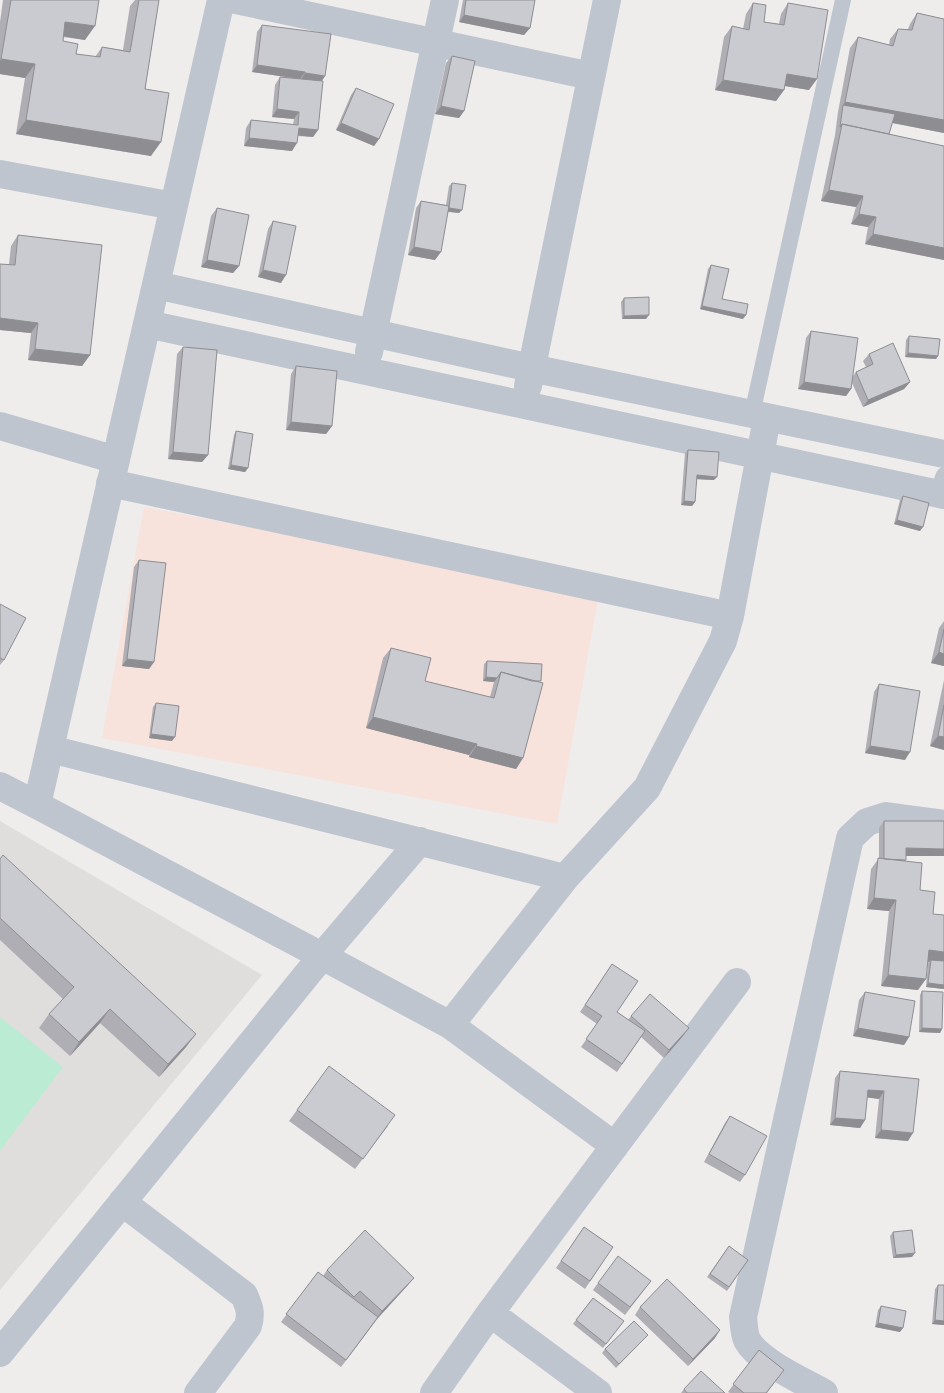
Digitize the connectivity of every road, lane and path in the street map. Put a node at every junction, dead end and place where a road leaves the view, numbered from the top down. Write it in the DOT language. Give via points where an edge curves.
graph roads {
  1 [pos="221,0"];
  2 [pos="236,0"];
  3 [pos="445,0"];
  4 [pos="607,0"];
  5 [pos="843,0"];
  6 [pos="435,43"];
  7 [pos="591,76"];
  8 [pos="0,174"];
  9 [pos="174,206"];
  10 [pos="156,285"];
  11 [pos="147,324"];
  12 [pos="373,333"];
  13 [pos="531,368"];
  14 [pos="365,370"];
  15 [pos="524,405"];
  16 [pos="759,416"];
  17 [pos="0,427"];
  18 [pos="944,454"];
  19 [pos="759,455"];
  20 [pos="113,471"];
  21 [pos="942,488"];
  22 [pos="730,616"];
  23 [pos="50,748"];
  24 [pos="0,786"];
  25 [pos="37,805"];
  26 [pos="944,824"];
  27 [pos="420,841"];
  28 [pos="565,878"];
  29 [pos="322,956"];
  30 [pos="737,982"];
  31 [pos="450,1025"];
  32 [pos="615,1146"];
  33 [pos="122,1202"];
  34 [pos="490,1313"];
  35 [pos="0,1353"];
  36 [pos="198,1393"];
  37 [pos="434,1393"];
  38 [pos="598,1393"];
  39 [pos="824,1393"];
  1 -- 9 [label="street"];
  2 -- 6 [label="street"];
  3 -- 6 [label="street"];
  4 -- 7 [label="street"];
  5 -- 16 [label="lane"];
  6 -- 7 [label="street"];
  6 -- 12 [label="street"];
  7 -- 13 [label="street"];
  8 -- 9 [label="street"];
  9 -- 10 [label="street"];
  10 -- 11 [label="street"];
  10 -- 12 [label="street"];
  11 -- 14 [label="street"];
  11 -- 20 [label="street"];
  12 -- 13 [label="street"];
  12 -- 14 [label="street"];
  13 -- 15 [label="street"];
  13 -- 16 [label="street"];
  14 -- 15 [label="street"];
  15 -- 19 [label="street"];
  16 -- 18 [label="street"];
  16 -- 19 [label="street"];
  17 -- 20 [label="street"];
  19 -- 21 [label="street"];
  19 -- 22 [label="street"];
  20 -- 22 [label="street"];
  20 -- 23 [label="street"];
  22 -- 28 [label="street" via="722,641 647,788"];
  23 -- 25 [label="street"];
  23 -- 27 [label="street"];
  24 -- 25 [label="street"];
  25 -- 29 [label="street"];
  26 -- 39 [label="street" via="886,816 867,822 850,838 742,1317 746,1339 759,1354"];
  27 -- 28 [label="street"];
  27 -- 29 [label="street"];
  28 -- 31 [label="street"];
  29 -- 31 [label="street"];
  29 -- 33 [label="street"];
  30 -- 32 [label="street"];
  31 -- 32 [label="street"];
  32 -- 34 [label="street"];
  33 -- 35 [label="street"];
  33 -- 36 [label="street" via="244,1295 250,1309 248,1326"];
  34 -- 37 [label="street"];
  34 -- 38 [label="street"];
}
